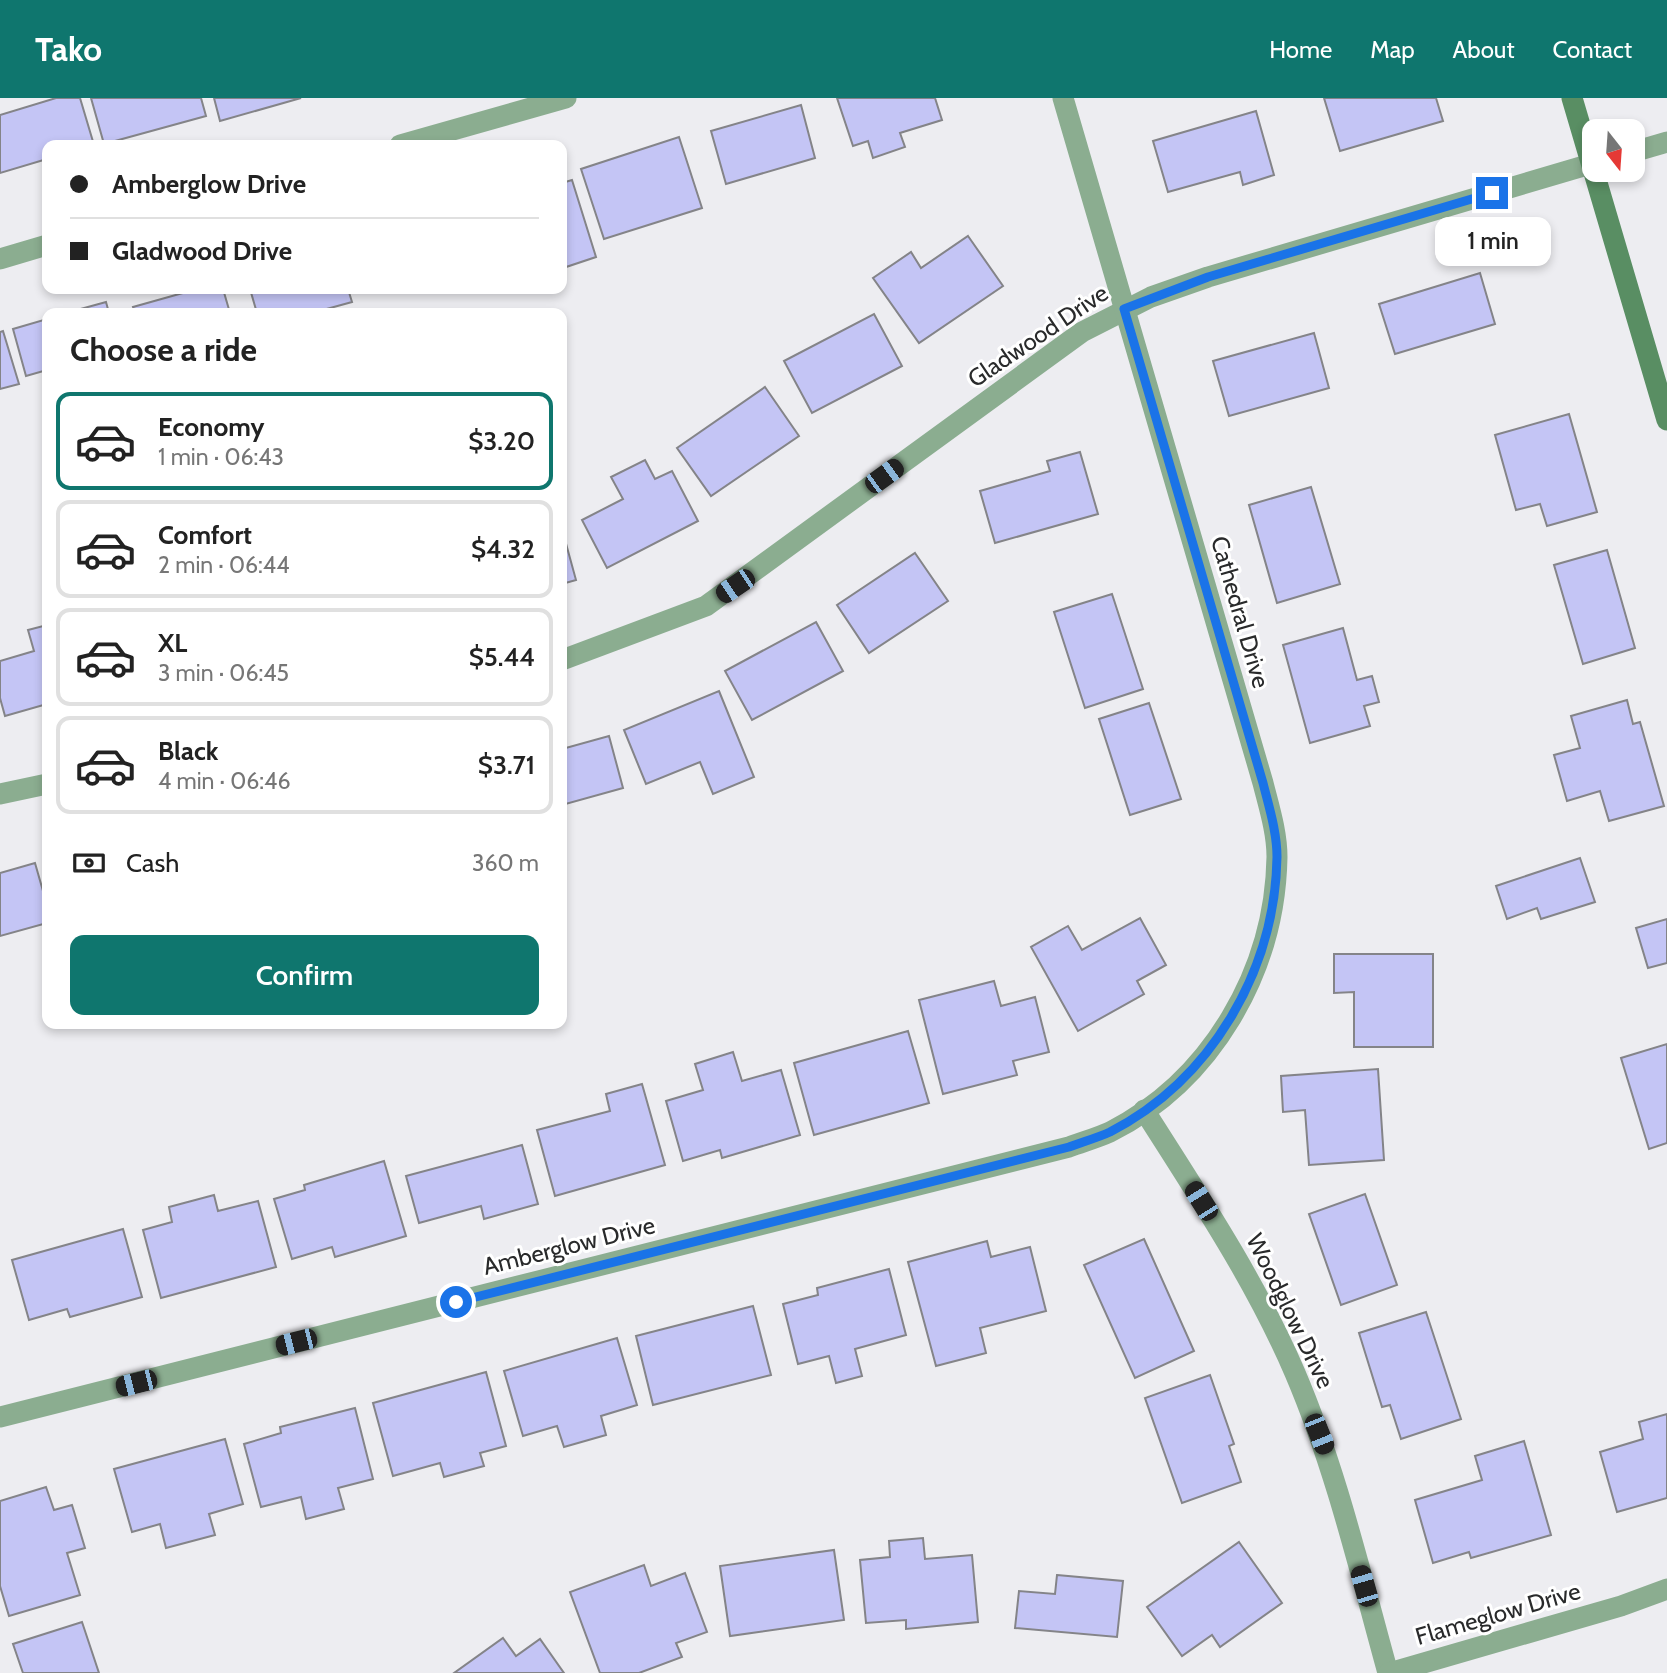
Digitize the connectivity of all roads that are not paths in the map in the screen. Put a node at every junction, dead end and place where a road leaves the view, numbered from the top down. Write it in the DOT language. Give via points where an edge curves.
graph roads {
  1 [pos="566,98"];
  2 [pos="1063,98"];
  3 [pos="1572,98"];
  4 [pos="1582,129"];
  5 [pos="418,140"];
  6 [pos="1667,142"];
  7 [pos="1645,148"];
  8 [pos="1582,166"];
  9 [pos="1598,182"];
  10 [pos="42,247"];
  11 [pos="0,259"];
  12 [pos="1124,309"];
  13 [pos="1667,420"];
  14 [pos="567,658"];
  15 [pos="42,785"];
  16 [pos="0,794"];
  17 [pos="1144,1110"];
  18 [pos="0,1417"];
  19 [pos="1667,1589"];
  20 [pos="1667,1598"];
  21 [pos="1620,1606"];
  22 [pos="1389,1673"];
  1 -- 5 [label="street"];
  2 -- 12 [label="street, Cathedral Drive"];
  3 -- 4 [label="street"];
  6 -- 7 [label="street"];
  8 -- 12 [label="street, Gladwood Drive" via="1208,277"];
  9 -- 13 [label="street"];
  10 -- 11 [label="street"];
  12 -- 14 [label="street, Gladwood Drive" via="1082,332 706,606"];
  12 -- 17 [label="street, Cathedral Drive" via="1263,783 1277,856 1270,916 1252,980 1220,1037 1185,1079"];
  15 -- 16 [label="street"];
  17 -- 18 [label="street, Amberglow Drive" via="1109,1132 1069,1147"];
  17 -- 22 [label="street, Woodglow Drive" via="1241,1265 1294,1371 1327,1455"];
  19 -- 21 [label="street, Flameglow Drive"];
  20 -- 21 [label="street, Flameglow Drive"];
  21 -- 22 [label="street, Flameglow Drive"];
}
